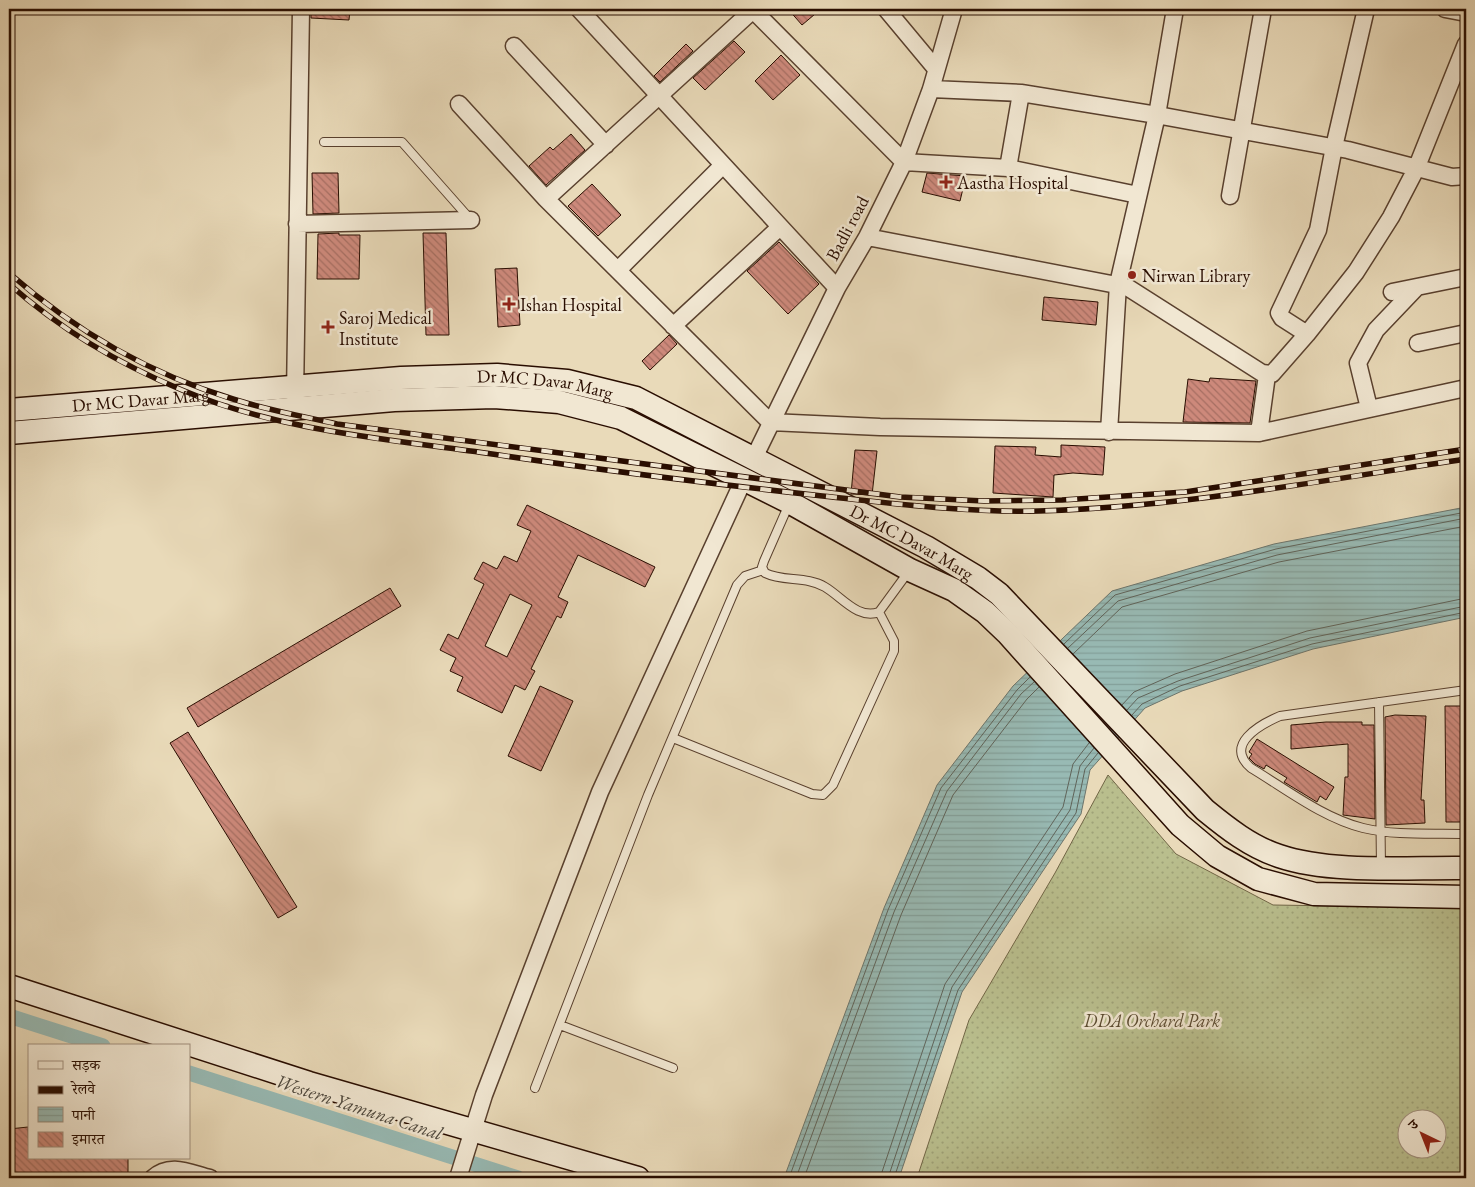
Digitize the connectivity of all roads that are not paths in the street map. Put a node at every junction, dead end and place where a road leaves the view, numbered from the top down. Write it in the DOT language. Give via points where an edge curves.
graph roads {
  1 [pos="301,9"];
  2 [pos="579,9"];
  3 [pos="752,9"];
  4 [pos="886,9"];
  5 [pos="954,9"];
  6 [pos="1175,9"];
  7 [pos="1264,9"];
  8 [pos="1366,9"];
  9 [pos="1445,9"];
  10 [pos="1466,13"];
  11 [pos="1466,44"];
  12 [pos="514,46"];
  13 [pos="936,69"];
  14 [pos="931,89"];
  15 [pos="1021,93"];
  16 [pos="659,98"];
  17 [pos="459,104"];
  18 [pos="1157,114"];
  19 [pos="1242,130"];
  20 [pos="324,142"];
  21 [pos="606,145"];
  22 [pos="1334,147"];
  23 [pos="904,162"];
  24 [pos="722,166"];
  25 [pos="1008,168"];
  26 [pos="1416,169"];
  27 [pos="1466,176"];
  28 [pos="1138,195"];
  29 [pos="1230,196"];
  30 [pos="546,199"];
  31 [pos="471,220"];
  32 [pos="297,224"];
  33 [pos="779,228"];
  34 [pos="866,237"];
  35 [pos="618,269"];
  36 [pos="1466,278"];
  37 [pos="1118,284"];
  38 [pos="1417,287"];
  39 [pos="837,288"];
  40 [pos="1392,292"];
  41 [pos="673,326"];
  42 [pos="1466,333"];
  43 [pos="1307,334"];
  44 [pos="1418,343"];
  45 [pos="1267,375"];
  46 [pos="295,386"];
  47 [pos="1466,388"];
  48 [pos="1369,408"];
  49 [pos="294,409"];
  50 [pos="9,410"];
  51 [pos="770,422"];
  52 [pos="1109,432"];
  53 [pos="9,433"];
  54 [pos="1259,433"];
  55 [pos="754,458"];
  56 [pos="744,479"];
  57 [pos="790,502"];
  58 [pos="937,554"];
  59 [pos="763,570"];
  60 [pos="916,573"];
  61 [pos="879,612"];
  62 [pos="1014,625"];
  63 [pos="1466,690"];
  64 [pos="1379,702"];
  65 [pos="672,738"];
  66 [pos="1380,831"];
  67 [pos="1466,834"];
  68 [pos="1381,867"];
  69 [pos="1466,868"];
  70 [pos="1466,897"];
  71 [pos="9,986"];
  72 [pos="560,1024"];
  73 [pos="188,1044"];
  74 [pos="190,1045"];
  75 [pos="673,1068"];
  76 [pos="535,1088"];
  77 [pos="472,1131"];
  78 [pos="458,1176"];
  79 [pos="153,1178"];
  80 [pos="210,1178"];
  81 [pos="638,1178"];
  1 -- 32 [label="street"];
  2 -- 16 [label="street"];
  3 -- 16 [label="street"];
  3 -- 23 [label="street"];
  4 -- 13 [label="street"];
  5 -- 13 [label="street, Badli road"];
  6 -- 18 [label="street"];
  7 -- 19 [label="street"];
  8 -- 22 [label="street"];
  9 -- 10 [label="street"];
  11 -- 26 [label="street"];
  12 -- 21 [label="street"];
  13 -- 14 [label="street, Badli road"];
  14 -- 15 [label="street"];
  14 -- 23 [label="street, Badli road"];
  15 -- 18 [label="street"];
  15 -- 25 [label="street"];
  16 -- 21 [label="street"];
  16 -- 24 [label="street"];
  17 -- 30 [label="street"];
  18 -- 19 [label="street"];
  18 -- 28 [label="street"];
  19 -- 22 [label="street"];
  19 -- 29 [label="street"];
  20 -- 31 [label="lane" via="402,142"];
  21 -- 30 [label="street"];
  22 -- 26 [label="street"];
  22 -- 43 [label="street" via="1318,230 1279,313"];
  23 -- 25 [label="street"];
  23 -- 34 [label="street, Badli road"];
  24 -- 33 [label="street"];
  24 -- 35 [label="street"];
  25 -- 28 [label="street"];
  26 -- 27 [label="street" via="1452,177"];
  26 -- 43 [label="street" via="1391,217 1356,272"];
  28 -- 37 [label="street"];
  30 -- 35 [label="street"];
  31 -- 32 [label="street"];
  32 -- 46 [label="street"];
  33 -- 39 [label="street"];
  33 -- 41 [label="street"];
  34 -- 37 [label="street"];
  34 -- 39 [label="street, Badli road"];
  35 -- 41 [label="street"];
  36 -- 38 [label="street"];
  37 -- 45 [label="street" via="1136,292"];
  37 -- 52 [label="street"];
  38 -- 40 [label="street"];
  38 -- 48 [label="street" via="1376,330 1358,363"];
  39 -- 51 [label="street, Badli road"];
  41 -- 51 [label="street"];
  42 -- 44 [label="street"];
  43 -- 45 [label="street" via="1276,371"];
  45 -- 54 [label="street"];
  46 -- 49 [label="street"];
  46 -- 50 [label="street, Dr MC Davar Marg"];
  46 -- 55 [label="street, Dr MC Davar Marg" via="498,374 568,381 636,398"];
  47 -- 48 [label="street"];
  48 -- 54 [label="street"];
  49 -- 53 [label="street"];
  49 -- 56 [label="street" via="394,400 484,398 559,402 621,418"];
  51 -- 52 [label="street"];
  51 -- 55 [label="street, Badli road"];
  52 -- 54 [label="street"];
  55 -- 58 [label="street, Dr MC Davar Marg"];
  56 -- 57 [label="street"];
  56 -- 77 [label="street" via="600,792"];
  57 -- 59 [label="lane"];
  57 -- 60 [label="street"];
  58 -- 60 [label="street"];
  58 -- 62 [label="street, Dr MC Davar Marg" via="999,594"];
  59 -- 61 [label="lane" via="772,576 816,583 866,614"];
  59 -- 65 [label="lane" via="745,576 737,585"];
  60 -- 61 [label="lane"];
  60 -- 62 [label="street" via="954,590 985,612"];
  61 -- 65 [label="lane" via="894,640 894,651 833,785 823,795 812,794"];
  62 -- 68 [label="street" via="1139,739 1205,810 1233,833 1278,856 1321,866"];
  62 -- 70 [label="street" via="1119,757 1180,825 1217,856 1258,879 1314,894"];
  63 -- 64 [label="lane"];
  64 -- 66 [label="lane"];
  64 -- 66 [label="lane" via="1280,716 1263,723 1250,734 1241,747 1241,754 1251,768 1320,809 1362,828"];
  65 -- 72 [label="lane"];
  66 -- 67 [label="lane"];
  66 -- 68 [label="lane"];
  68 -- 69 [label="street"];
  71 -- 73 [label="street"];
  72 -- 75 [label="lane"];
  72 -- 76 [label="lane"];
  74 -- 77 [label="street"];
  77 -- 78 [label="street"];
  77 -- 81 [label="street"];
  79 -- 80 [label="street" via="163,1170 176,1169"];
}
